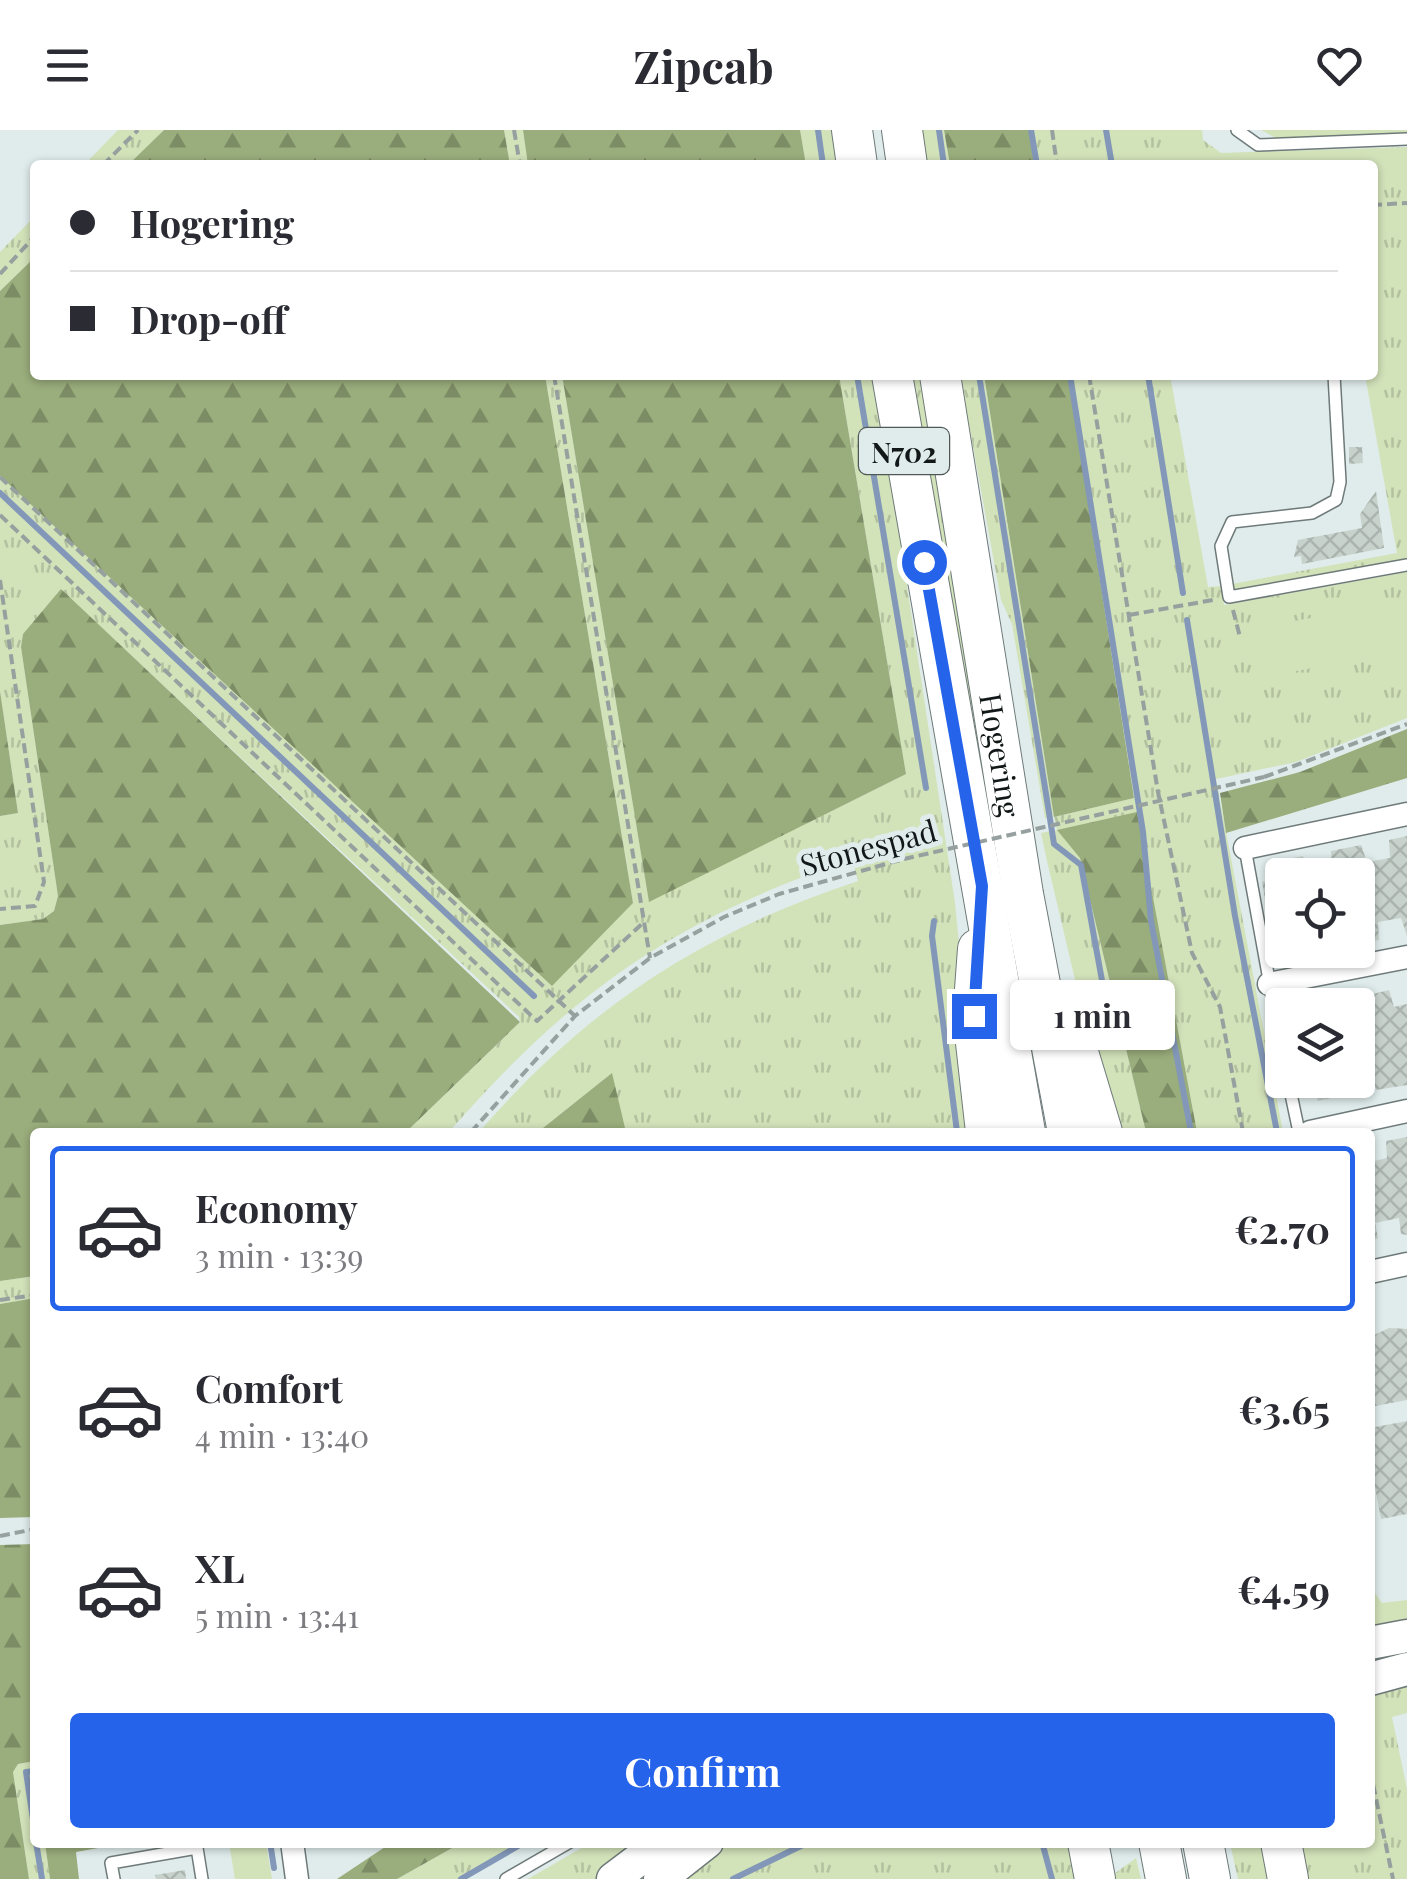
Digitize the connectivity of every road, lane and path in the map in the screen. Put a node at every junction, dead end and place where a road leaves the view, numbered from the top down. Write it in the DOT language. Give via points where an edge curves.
graph roads {
  1 [pos="138,130"];
  2 [pos="514,130"];
  3 [pos="852,130"];
  4 [pos="902,130"];
  5 [pos="1052,130"];
  6 [pos="1237,130"];
  7 [pos="1407,139"];
  8 [pos="109,160"];
  9 [pos="519,160"];
  10 [pos="857,160"];
  11 [pos="906,160"];
  12 [pos="1056,160"];
  13 [pos="1407,203"];
  14 [pos="1378,205"];
  15 [pos="30,241"];
  16 [pos="0,274"];
  17 [pos="555,380"];
  18 [pos="893,380"];
  19 [pos="941,380"];
  20 [pos="1090,380"];
  21 [pos="1334,380"];
  22 [pos="0,476"];
  23 [pos="0,515"];
  24 [pos="1407,565"];
  25 [pos="0,580"];
  26 [pos="1229,597"];
  27 [pos="1130,615"];
  28 [pos="1240,637"];
  29 [pos="1407,724"];
  30 [pos="1407,814"];
  31 [pos="1245,848"];
  32 [pos="982,886"];
  33 [pos="1023,894"];
  34 [pos="0,909"];
  35 [pos="644,922"];
  36 [pos="1407,957"];
  37 [pos="650,958"];
  38 [pos="1269,984"];
  39 [pos="1270,988"];
  40 [pos="558,1001"];
  41 [pos="576,1016"];
  42 [pos="1292,1098"];
  43 [pos="1407,1111"];
  44 [pos="475,1128"];
  45 [pos="986,1128"];
  46 [pos="1024,1128"];
  47 [pos="1067,1128"];
  48 [pos="1101,1128"];
  49 [pos="1243,1128"];
  50 [pos="1298,1128"];
  51 [pos="1328,1128"];
  52 [pos="1407,1264"];
  53 [pos="1375,1271"];
  54 [pos="30,1296"];
  55 [pos="0,1300"];
  56 [pos="30,1530"];
  57 [pos="0,1536"];
  58 [pos="1407,1636"];
  59 [pos="1375,1642"];
  60 [pos="1407,1669"];
  61 [pos="1375,1678"];
  62 [pos="1375,1794"];
  63 [pos="293,1848"];
  64 [pos="560,1848"];
  65 [pos="654,1848"];
  66 [pos="699,1848"];
  67 [pos="1089,1848"];
  68 [pos="1159,1848"];
  69 [pos="1204,1848"];
  70 [pos="1281,1848"];
  71 [pos="114,1879"];
  72 [pos="202,1879"];
  73 [pos="297,1879"];
  74 [pos="506,1879"];
  75 [pos="612,1879"];
  76 [pos="660,1879"];
  77 [pos="1095,1879"];
  78 [pos="1166,1879"];
  79 [pos="1210,1879"];
  80 [pos="1288,1879"];
  81 [pos="1393,1879"];
  1 -- 8 [label="path"];
  2 -- 9 [label="path"];
  3 -- 10 [label="highway"];
  4 -- 11 [label="highway"];
  5 -- 12 [label="path"];
  6 -- 7 [label="lane" via="1258,145"];
  13 -- 14 [label="path"];
  15 -- 16 [label="path"];
  17 -- 35 [label="path"];
  18 -- 32 [label="highway, Hogering / N702"];
  19 -- 33 [label="highway, Hogering / N702"];
  20 -- 27 [label="path"];
  21 -- 26 [label="lane" via="1336,500 1312,513 1232,522 1221,546"];
  22 -- 40 [label="path"];
  23 -- 40 [label="path" via="537,1021"];
  24 -- 26 [label="lane"];
  25 -- 34 [label="path" via="44,882 35,906"];
  26 -- 27 [label="path"];
  26 -- 28 [label="path"];
  27 -- 49 [label="path" via="1192,953 1220,1007"];
  29 -- 37 [label="path, Stonespad, bridge" via="1264,777 779,894"];
  30 -- 31 [label="street"];
  31 -- 38 [label="lane"];
  32 -- 45 [label="highway, N702" via="974,1016"];
  32 -- 46 [label="highway, Hogering / N702"];
  33 -- 47 [label="highway, Hogering / N702"];
  33 -- 48 [label="highway, N702"];
  35 -- 37 [label="path"];
  35 -- 40 [label="path"];
  36 -- 38 [label="street"];
  37 -- 41 [label="path, Stonespad"];
  38 -- 39 [label="lane"];
  40 -- 41 [label="path"];
  41 -- 44 [label="path, Stonespad"];
  42 -- 50 [label="lane"];
  43 -- 51 [label="street"];
  52 -- 53 [label="street"];
  54 -- 55 [label="path"];
  56 -- 57 [label="path"];
  58 -- 59 [label="main road"];
  60 -- 61 [label="main road"];
  62 -- 81 [label="path"];
  63 -- 73 [label="street"];
  64 -- 74 [label="lane"];
  65 -- 75 [label="main road"];
  66 -- 76 [label="main road"];
  67 -- 77 [label="highway"];
  68 -- 78 [label="highway"];
  69 -- 79 [label="highway"];
  70 -- 80 [label="highway"];
  71 -- 72 [label="lane" via="111,1863 197,1848"];
}
